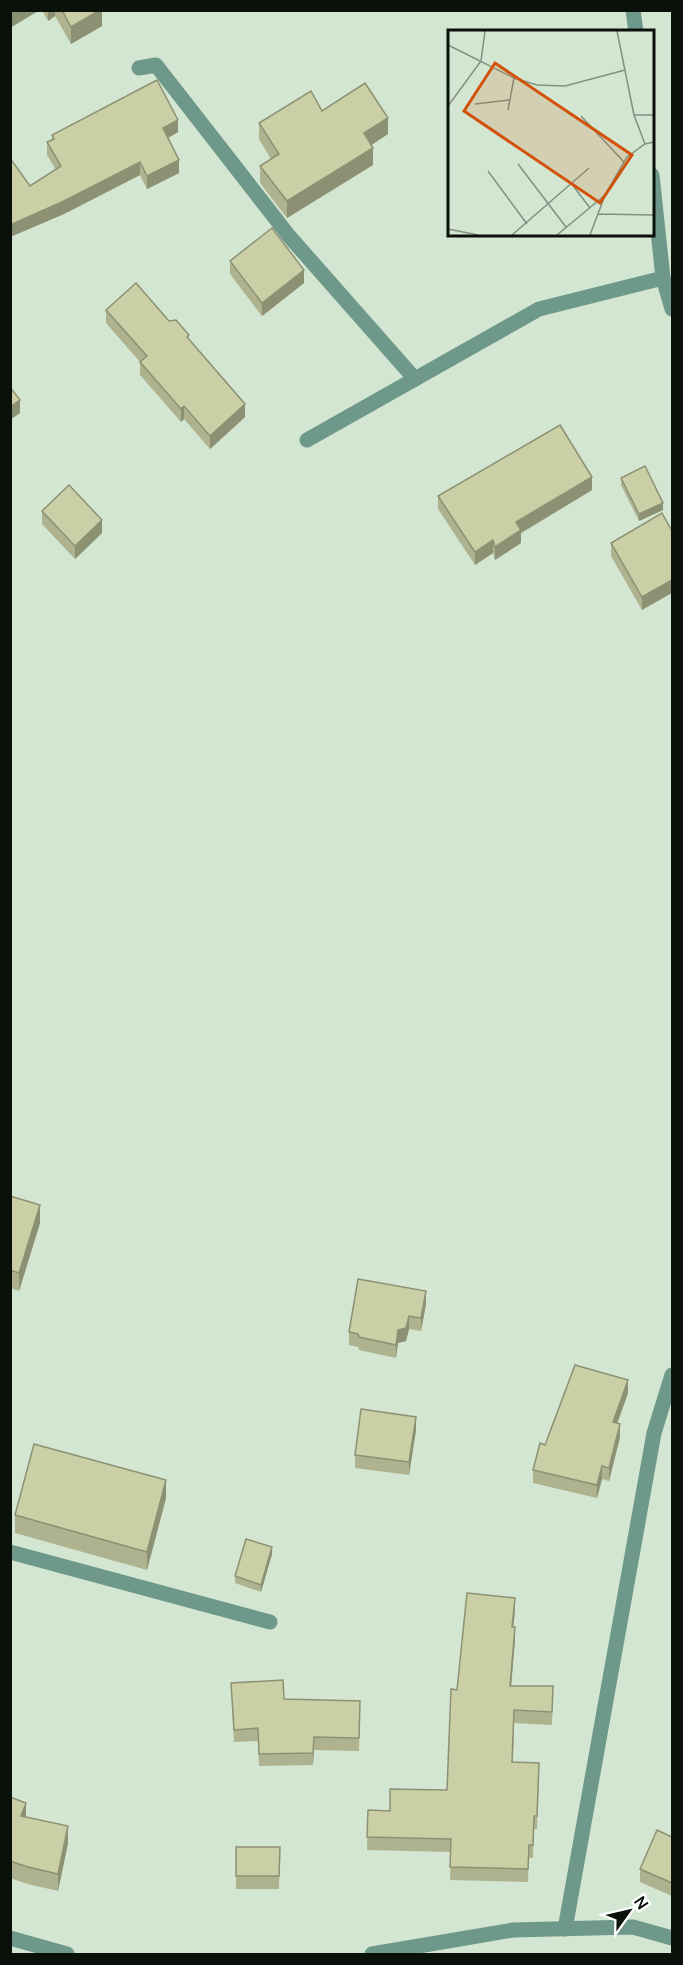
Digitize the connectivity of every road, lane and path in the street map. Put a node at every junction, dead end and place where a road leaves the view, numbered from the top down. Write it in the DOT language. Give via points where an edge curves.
graph roads {
  1 [pos="633,10"];
  2 [pos="636,30"];
  3 [pos="139,68"];
  4 [pos="653,192"];
  5 [pos="663,278"];
  6 [pos="672,309"];
  7 [pos="415,379"];
  8 [pos="307,440"];
  9 [pos="672,1376"];
  10 [pos="10,1551"];
  11 [pos="270,1622"];
  12 [pos="565,1929"];
  13 [pos="10,1938"];
  14 [pos="672,1938"];
  15 [pos="67,1954"];
  16 [pos="372,1954"];
  1 -- 2 [label="street"];
  3 -- 7 [label="street" via="156,65 289,236"];
  4 -- 5 [label="street"];
  5 -- 6 [label="street"];
  5 -- 7 [label="street" via="539,309"];
  7 -- 8 [label="street"];
  9 -- 12 [label="street" via="654,1432"];
  10 -- 11 [label="street"];
  12 -- 14 [label="street" via="633,1927"];
  12 -- 16 [label="street" via="513,1930"];
  13 -- 15 [label="street"];
}
